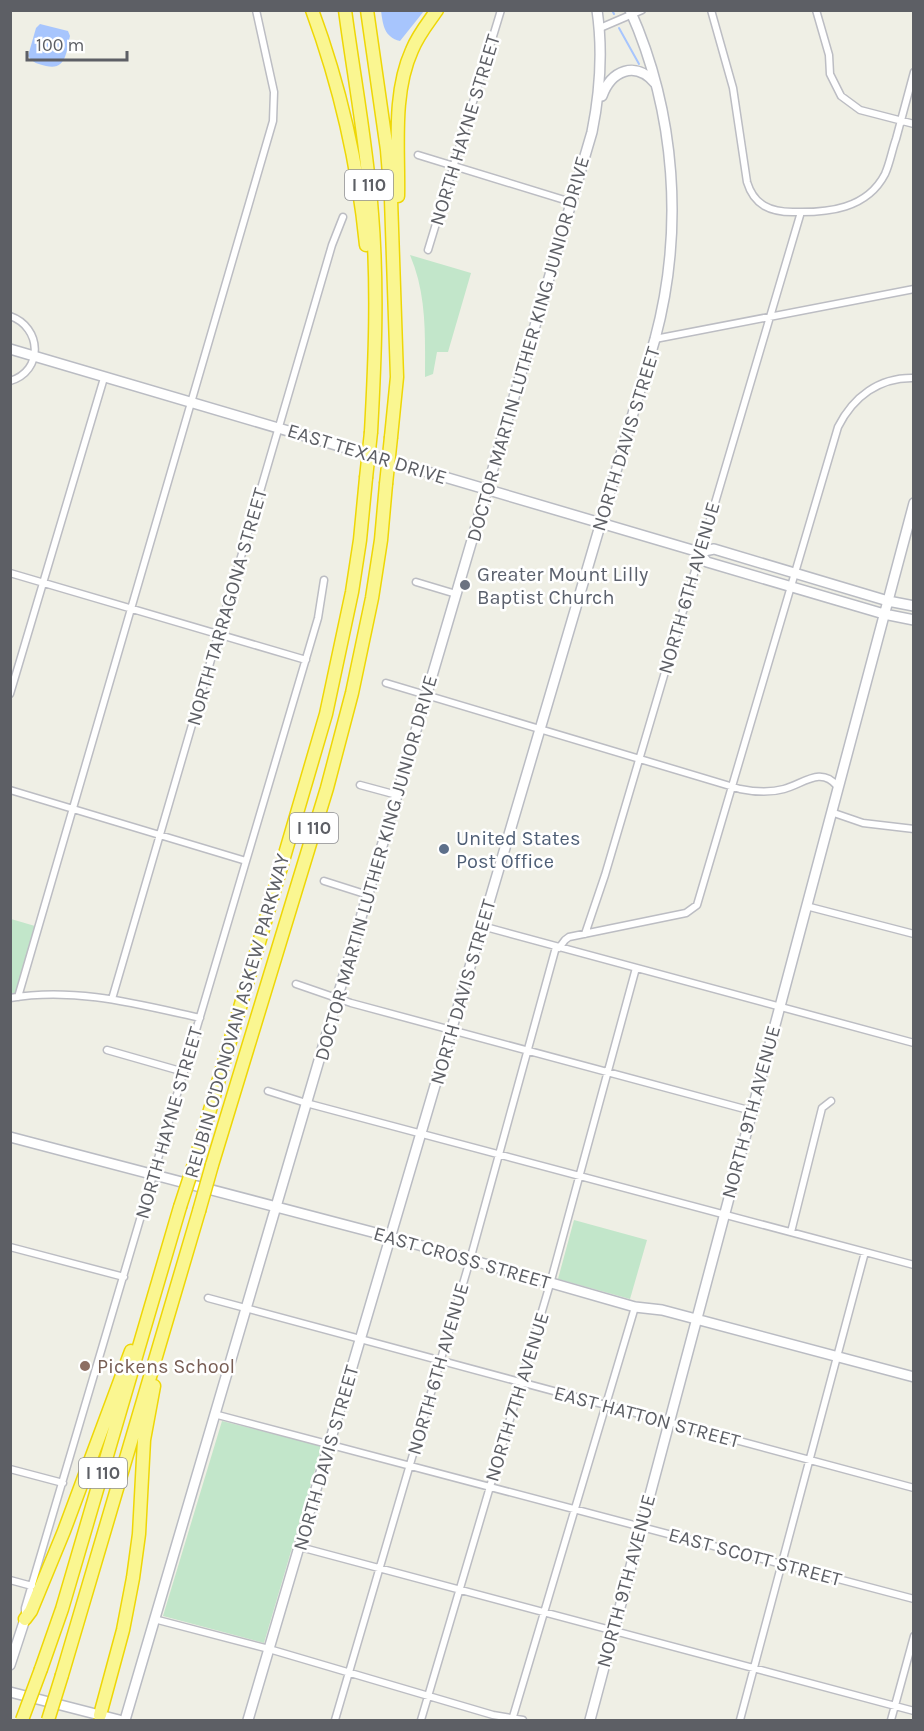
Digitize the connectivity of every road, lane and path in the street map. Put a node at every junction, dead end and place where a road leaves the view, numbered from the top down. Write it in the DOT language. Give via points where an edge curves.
graph roads {
  1 [pos="256,10"];
  2 [pos="312,10"];
  3 [pos="345,10"];
  4 [pos="367,10"];
  5 [pos="437,10"];
  6 [pos="501,10"];
  7 [pos="597,10"];
  8 [pos="642,10"];
  9 [pos="711,10"];
  10 [pos="816,10"];
  11 [pos="631,12"];
  12 [pos="600,28"];
  13 [pos="914,72"];
  14 [pos="656,85"];
  15 [pos="596,111"];
  16 [pos="900,121"];
  17 [pos="914,124"];
  18 [pos="418,155"];
  19 [pos="453,165"];
  20 [pos="571,202"];
  21 [pos="801,212"];
  22 [pos="343,217"];
  23 [pos="392,221"];
  24 [pos="428,250"];
  25 [pos="914,289"];
  26 [pos="10,316"];
  27 [pos="769,317"];
  28 [pos="656,339"];
  29 [pos="10,349"];
  30 [pos="34,356"];
  31 [pos="374,360"];
  32 [pos="104,378"];
  33 [pos="914,378"];
  34 [pos="10,381"];
  35 [pos="191,402"];
  36 [pos="280,428"];
  37 [pos="486,489"];
  38 [pos="914,503"];
  39 [pos="600,523"];
  40 [pos="699,552"];
  41 [pos="10,573"];
  42 [pos="794,573"];
  43 [pos="324,580"];
  44 [pos="416,582"];
  45 [pos="43,583"];
  46 [pos="790,586"];
  47 [pos="456,594"];
  48 [pos="888,601"];
  49 [pos="914,606"];
  50 [pos="132,609"];
  51 [pos="884,614"];
  52 [pos="914,620"];
  53 [pos="219,635"];
  54 [pos="306,660"];
  55 [pos="386,683"];
  56 [pos="10,694"];
  57 [pos="427,695"];
  58 [pos="540,729"];
  59 [pos="639,758"];
  60 [pos="360,785"];
  61 [pos="732,786"];
  62 [pos="837,786"];
  63 [pos="10,790"];
  64 [pos="397,795"];
  65 [pos="73,808"];
  66 [pos="831,812"];
  67 [pos="914,829"];
  68 [pos="160,835"];
  69 [pos="246,861"];
  70 [pos="324,881"];
  71 [pos="368,895"];
  72 [pos="806,906"];
  73 [pos="482,926"];
  74 [pos="585,934"];
  75 [pos="914,934"];
  76 [pos="557,947"];
  77 [pos="636,968"];
  78 [pos="296,984"];
  79 [pos="18,996"];
  80 [pos="10,998"];
  81 [pos="337,998"];
  82 [pos="112,999"];
  83 [pos="779,1007"];
  84 [pos="200,1018"];
  85 [pos="451,1030"];
  86 [pos="914,1043"];
  87 [pos="107,1050"];
  88 [pos="527,1050"];
  89 [pos="184,1072"];
  90 [pos="608,1072"];
  91 [pos="268,1091"];
  92 [pos="831,1101"];
  93 [pos="306,1103"];
  94 [pos="752,1111"];
  95 [pos="421,1133"];
  96 [pos="10,1137"];
  97 [pos="499,1154"];
  98 [pos="154,1175"];
  99 [pos="580,1176"];
  100 [pos="276,1207"];
  101 [pos="724,1214"];
  102 [pos="790,1232"];
  103 [pos="391,1237"];
  104 [pos="10,1247"];
  105 [pos="865,1252"];
  106 [pos="470,1260"];
  107 [pos="914,1265"];
  108 [pos="160,1274"];
  109 [pos="124,1277"];
  110 [pos="550,1284"];
  111 [pos="208,1298"];
  112 [pos="635,1307"];
  113 [pos="246,1308"];
  114 [pos="695,1320"];
  115 [pos="361,1340"];
  116 [pos="837,1356"];
  117 [pos="155,1360"];
  118 [pos="440,1361"];
  119 [pos="914,1377"];
  120 [pos="521,1383"];
  121 [pos="605,1405"];
  122 [pos="214,1414"];
  123 [pos="669,1422"];
  124 [pos="329,1444"];
  125 [pos="809,1460"];
  126 [pos="410,1466"];
  127 [pos="10,1469"];
  128 [pos="63,1483"];
  129 [pos="490,1487"];
  130 [pos="914,1488"];
  131 [pos="575,1509"];
  132 [pos="640,1527"];
  133 [pos="300,1547"];
  134 [pos="782,1564"];
  135 [pos="379,1568"];
  136 [pos="10,1580"];
  137 [pos="32,1586"];
  138 [pos="460,1590"];
  139 [pos="914,1599"];
  140 [pos="544,1612"];
  141 [pos="25,1619"];
  142 [pos="154,1619"];
  143 [pos="614,1631"];
  144 [pos="914,1636"];
  145 [pos="269,1649"];
  146 [pos="10,1665"];
  147 [pos="754,1668"];
  148 [pos="349,1672"];
  149 [pos="10,1692"];
  150 [pos="429,1696"];
  151 [pos="895,1706"];
  152 [pos="914,1711"];
  153 [pos="99,1718"];
  154 [pos="513,1719"];
  155 [pos="22,1720"];
  156 [pos="48,1720"];
  157 [pos="119,1720"];
  158 [pos="125,1720"];
  159 [pos="248,1720"];
  160 [pos="335,1720"];
  161 [pos="421,1720"];
  162 [pos="523,1720"];
  163 [pos="590,1720"];
  164 [pos="740,1720"];
  165 [pos="891,1720"];
  1 -- 35 [label="street" via="274,92 273,121"];
  2 -- 31 [label="highway" via="333,71 359,187"];
  3 -- 31 [label="highway, REUBIN O'DONOVAN ASKEW PARKWAY / I 110" via="368,164 376,310"];
  4 -- 23 [label="highway, REUBIN O'DONOVAN ASKEW PARKWAY / I 110" via="387,150"];
  5 -- 23 [label="highway" via="419,37 404,72 399,104 398,199"];
  6 -- 19 [label="street, NORTH HAYNE STREET"];
  7 -- 12 [label="main road, DOCTOR MARTIN LUTHER KING JUNIOR DRIVE"];
  8 -- 11 [label="street"];
  9 -- 21 [label="street" via="733,88 749,190 771,210"];
  10 -- 16 [label="street" via="830,74 841,96 860,110"];
  11 -- 12 [label="street"];
  11 -- 14 [label="main road, NORTH DAVIS STREET"];
  12 -- 15 [label="main road, DOCTOR MARTIN LUTHER KING JUNIOR DRIVE"];
  13 -- 16 [label="street"];
  14 -- 15 [label="main road" via="641,72 621,72 609,80"];
  14 -- 28 [label="main road, NORTH DAVIS STREET" via="670,163 672,224 668,278"];
  15 -- 20 [label="main road, DOCTOR MARTIN LUTHER KING JUNIOR DRIVE"];
  16 -- 17 [label="street"];
  16 -- 21 [label="street" via="888,166 870,193 844,208"];
  18 -- 19 [label="street"];
  19 -- 20 [label="street"];
  19 -- 24 [label="street, NORTH HAYNE STREET"];
  20 -- 37 [label="main road, DOCTOR MARTIN LUTHER KING JUNIOR DRIVE"];
  21 -- 27 [label="street, NORTH 6TH AVENUE"];
  22 -- 36 [label="street, NORTH TARRAGONA STREET"];
  23 -- 117 [label="highway, REUBIN O'DONOVAN ASKEW PARKWAY / I 110, bridge" via="397,377 372,598 327,788"];
  25 -- 27 [label="street"];
  26 -- 30 [label="street" via="23,322 33,336"];
  27 -- 28 [label="street"];
  27 -- 40 [label="street, NORTH 6TH AVENUE"];
  28 -- 39 [label="main road, NORTH DAVIS STREET"];
  29 -- 30 [label="main road, EAST TEXAR DRIVE"];
  30 -- 32 [label="main road, EAST TEXAR DRIVE"];
  30 -- 34 [label="street" via="21,376"];
  31 -- 108 [label="highway, REUBIN O'DONOVAN ASKEW PARKWAY / I 110, bridge" via="360,540 326,714"];
  32 -- 35 [label="main road, EAST TEXAR DRIVE"];
  32 -- 45 [label="street"];
  33 -- 42 [label="street" via="874,387 843,416"];
  35 -- 36 [label="main road, EAST TEXAR DRIVE"];
  35 -- 50 [label="street"];
  36 -- 37 [label="main road, EAST TEXAR DRIVE"];
  36 -- 53 [label="street, NORTH TARRAGONA STREET"];
  37 -- 39 [label="main road, EAST TEXAR DRIVE"];
  37 -- 47 [label="main road, DOCTOR MARTIN LUTHER KING JUNIOR DRIVE"];
  38 -- 48 [label="main road, NORTH 9TH AVENUE"];
  39 -- 40 [label="main road, EAST TEXAR DRIVE"];
  39 -- 58 [label="main road, NORTH DAVIS STREET"];
  40 -- 42 [label="main road, EAST TEXAR DRIVE" via="714,549"];
  40 -- 46 [label="main road, EAST TEXAR DRIVE" via="707,562"];
  40 -- 59 [label="street, NORTH 6TH AVENUE"];
  41 -- 45 [label="street"];
  42 -- 46 [label="street"];
  42 -- 48 [label="main road, EAST TEXAR DRIVE"];
  43 -- 54 [label="street, NORTH HAYNE STREET"];
  44 -- 47 [label="street"];
  45 -- 50 [label="street"];
  45 -- 56 [label="street"];
  46 -- 51 [label="main road, EAST TEXAR DRIVE"];
  46 -- 61 [label="street"];
  47 -- 57 [label="main road, DOCTOR MARTIN LUTHER KING JUNIOR DRIVE"];
  48 -- 49 [label="main road, EAST TEXAR DRIVE"];
  48 -- 51 [label="main road, NORTH 9TH AVENUE"];
  50 -- 53 [label="street"];
  50 -- 65 [label="street"];
  51 -- 52 [label="main road, EAST TEXAR DRIVE"];
  51 -- 62 [label="main road, NORTH 9TH AVENUE"];
  53 -- 54 [label="street"];
  53 -- 68 [label="street, NORTH TARRAGONA STREET"];
  54 -- 69 [label="street, NORTH HAYNE STREET"];
  55 -- 57 [label="street"];
  57 -- 58 [label="street"];
  57 -- 64 [label="main road, DOCTOR MARTIN LUTHER KING JUNIOR DRIVE"];
  58 -- 59 [label="street"];
  58 -- 73 [label="main road, NORTH DAVIS STREET"];
  59 -- 61 [label="street"];
  59 -- 74 [label="street, NORTH 6TH AVENUE"];
  60 -- 64 [label="street"];
  61 -- 62 [label="street" via="775,791 818,776"];
  61 -- 74 [label="street" via="697,905 686,913"];
  62 -- 66 [label="main road, NORTH 9TH AVENUE"];
  63 -- 65 [label="street"];
  64 -- 71 [label="main road, DOCTOR MARTIN LUTHER KING JUNIOR DRIVE"];
  65 -- 68 [label="street"];
  65 -- 79 [label="street"];
  66 -- 67 [label="street" via="863,823"];
  66 -- 72 [label="main road, NORTH 9TH AVENUE"];
  68 -- 69 [label="street"];
  68 -- 82 [label="street, NORTH TARRAGONA STREET"];
  69 -- 84 [label="street, NORTH HAYNE STREET"];
  70 -- 71 [label="street"];
  71 -- 81 [label="main road, DOCTOR MARTIN LUTHER KING JUNIOR DRIVE"];
  72 -- 75 [label="street"];
  72 -- 83 [label="main road, NORTH 9TH AVENUE"];
  73 -- 76 [label="street"];
  73 -- 85 [label="main road, NORTH DAVIS STREET"];
  74 -- 76 [label="street"];
  76 -- 77 [label="street"];
  76 -- 88 [label="street, NORTH 6TH AVENUE"];
  77 -- 83 [label="street"];
  77 -- 90 [label="street, NORTH 7TH AVENUE"];
  78 -- 81 [label="street"];
  79 -- 80 [label="street"];
  79 -- 82 [label="street"];
  81 -- 85 [label="street"];
  81 -- 93 [label="main road, DOCTOR MARTIN LUTHER KING JUNIOR DRIVE"];
  82 -- 84 [label="street"];
  83 -- 86 [label="street"];
  83 -- 94 [label="main road, NORTH 9TH AVENUE"];
  84 -- 89 [label="street, NORTH HAYNE STREET"];
  85 -- 88 [label="street"];
  85 -- 95 [label="main road, NORTH DAVIS STREET"];
  87 -- 89 [label="street"];
  88 -- 90 [label="street"];
  88 -- 97 [label="street, NORTH 6TH AVENUE"];
  89 -- 98 [label="street, NORTH HAYNE STREET"];
  90 -- 94 [label="street"];
  90 -- 99 [label="street, NORTH 7TH AVENUE"];
  91 -- 93 [label="street"];
  92 -- 102 [label="street" via="822,1108"];
  93 -- 95 [label="street"];
  93 -- 100 [label="main road, DOCTOR MARTIN LUTHER KING JUNIOR DRIVE"];
  94 -- 101 [label="main road, NORTH 9TH AVENUE"];
  95 -- 97 [label="street"];
  95 -- 103 [label="main road, NORTH DAVIS STREET"];
  96 -- 98 [label="main road, EAST CROSS STREET"];
  97 -- 99 [label="street"];
  97 -- 106 [label="street, NORTH 6TH AVENUE"];
  98 -- 100 [label="main road, EAST CROSS STREET"];
  98 -- 109 [label="street, NORTH HAYNE STREET"];
  99 -- 101 [label="street"];
  99 -- 110 [label="street, NORTH 7TH AVENUE"];
  100 -- 103 [label="main road, EAST CROSS STREET"];
  100 -- 113 [label="main road, DOCTOR MARTIN LUTHER KING JUNIOR DRIVE"];
  101 -- 102 [label="street"];
  101 -- 114 [label="main road, NORTH 9TH AVENUE"];
  102 -- 105 [label="street"];
  103 -- 106 [label="main road, EAST CROSS STREET"];
  103 -- 115 [label="main road, NORTH DAVIS STREET"];
  104 -- 109 [label="street"];
  105 -- 107 [label="street"];
  105 -- 116 [label="street"];
  106 -- 110 [label="main road, EAST CROSS STREET"];
  106 -- 118 [label="street, NORTH 6TH AVENUE"];
  108 -- 141 [label="highway" via="64,1531"];
  108 -- 155 [label="highway, REUBIN O'DONOVAN ASKEW PARKWAY / I 110, bridge" via="63,1609"];
  109 -- 128 [label="street, NORTH HAYNE STREET"];
  110 -- 112 [label="main road, EAST CROSS STREET"];
  110 -- 120 [label="street, NORTH 7TH AVENUE"];
  111 -- 113 [label="street, EAST HATTON STREET"];
  112 -- 114 [label="main road, EAST CROSS STREET"];
  112 -- 121 [label="street"];
  113 -- 115 [label="street, EAST HATTON STREET"];
  113 -- 122 [label="main road, DOCTOR MARTIN LUTHER KING JUNIOR DRIVE"];
  114 -- 116 [label="main road, EAST CROSS STREET"];
  114 -- 123 [label="main road, NORTH 9TH AVENUE"];
  115 -- 118 [label="street, EAST HATTON STREET"];
  115 -- 124 [label="main road, NORTH DAVIS STREET"];
  116 -- 119 [label="main road, EAST CROSS STREET"];
  116 -- 125 [label="street"];
  117 -- 153 [label="highway" via="133,1578"];
  117 -- 156 [label="highway, REUBIN O'DONOVAN ASKEW PARKWAY / I 110, bridge"];
  118 -- 120 [label="street, EAST HATTON STREET"];
  118 -- 126 [label="street, NORTH 6TH AVENUE"];
  120 -- 121 [label="street, EAST HATTON STREET"];
  120 -- 129 [label="street, NORTH 7TH AVENUE"];
  121 -- 123 [label="street, EAST HATTON STREET"];
  121 -- 131 [label="street"];
  122 -- 124 [label="street, EAST SCOTT STREET"];
  122 -- 142 [label="main road, DOCTOR MARTIN LUTHER KING JUNIOR DRIVE"];
  123 -- 125 [label="street, EAST HATTON STREET"];
  123 -- 132 [label="main road, NORTH 9TH AVENUE"];
  124 -- 126 [label="street, EAST SCOTT STREET"];
  124 -- 133 [label="main road, NORTH DAVIS STREET"];
  125 -- 130 [label="street, EAST HATTON STREET"];
  125 -- 134 [label="street"];
  126 -- 129 [label="street, EAST SCOTT STREET"];
  126 -- 135 [label="street, NORTH 6TH AVENUE"];
  127 -- 128 [label="street"];
  128 -- 137 [label="street, NORTH HAYNE STREET"];
  129 -- 131 [label="street, EAST SCOTT STREET"];
  129 -- 138 [label="street, NORTH 7TH AVENUE"];
  131 -- 132 [label="street, EAST SCOTT STREET"];
  131 -- 140 [label="street"];
  132 -- 134 [label="street, EAST SCOTT STREET"];
  132 -- 143 [label="main road, NORTH 9TH AVENUE"];
  133 -- 135 [label="street"];
  133 -- 145 [label="main road, NORTH DAVIS STREET"];
  134 -- 139 [label="street, EAST SCOTT STREET"];
  134 -- 147 [label="street"];
  135 -- 138 [label="street"];
  135 -- 148 [label="street, NORTH 6TH AVENUE"];
  136 -- 137 [label="street"];
  137 -- 141 [label="street, NORTH HAYNE STREET"];
  138 -- 140 [label="street"];
  138 -- 150 [label="street, NORTH 7TH AVENUE"];
  140 -- 143 [label="street"];
  140 -- 154 [label="street"];
  141 -- 146 [label="main road, NORTH HAYNE STREET"];
  142 -- 145 [label="street"];
  142 -- 158 [label="main road, DOCTOR MARTIN LUTHER KING JUNIOR DRIVE"];
  143 -- 147 [label="street"];
  143 -- 163 [label="main road, NORTH 9TH AVENUE"];
  144 -- 151 [label="street"];
  145 -- 148 [label="street"];
  145 -- 159 [label="main road, NORTH DAVIS STREET"];
  147 -- 151 [label="street"];
  147 -- 164 [label="street"];
  148 -- 150 [label="street"];
  148 -- 160 [label="street, NORTH 6TH AVENUE"];
  149 -- 153 [label="main road"];
  150 -- 154 [label="street"];
  150 -- 161 [label="street, NORTH 7TH AVENUE"];
  151 -- 152 [label="street"];
  151 -- 165 [label="street"];
  153 -- 157 [label="main road"];
  154 -- 162 [label="street"];
}
